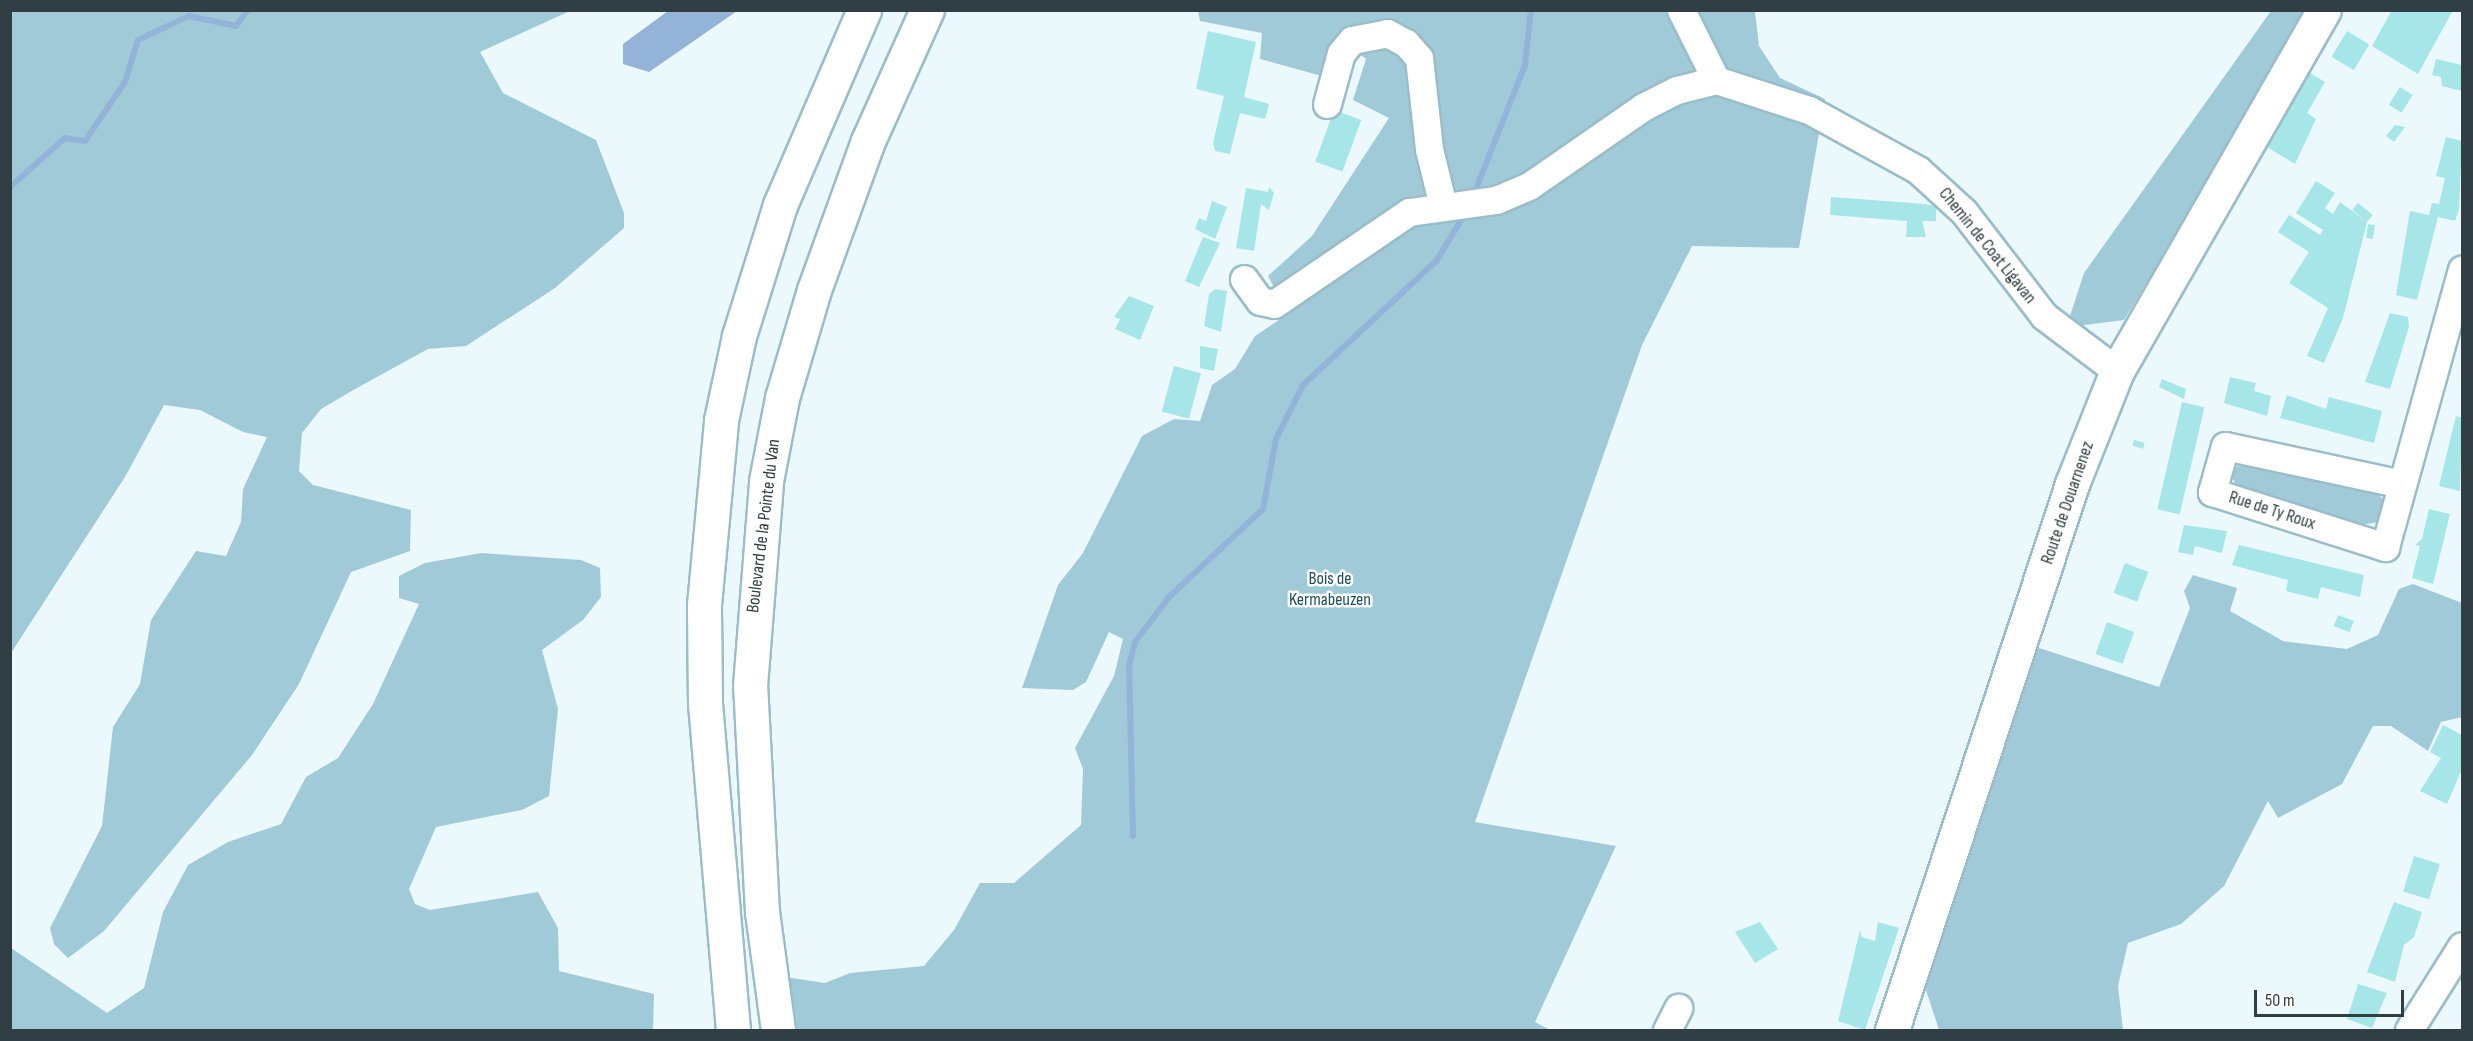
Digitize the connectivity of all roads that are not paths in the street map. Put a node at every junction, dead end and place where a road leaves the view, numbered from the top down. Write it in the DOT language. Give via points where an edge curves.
graph roads {
  1 [pos="864,10"];
  2 [pos="927,10"];
  3 [pos="1681,10"];
  4 [pos="2324,10"];
  5 [pos="1716,80"];
  6 [pos="1327,104"];
  7 [pos="1460,205"];
  8 [pos="1244,279"];
  9 [pos="2460,280"];
  10 [pos="2117,371"];
  11 [pos="2402,484"];
  12 [pos="2462,950"];
  13 [pos="733,1030"];
  14 [pos="778,1030"];
  15 [pos="1892,1030"];
  16 [pos="2409,1030"];
  1 -- 13 [label="main road" via="780,206 739,336 721,420 704,605 705,704"];
  2 -- 14 [label="main road, Boulevard de la Pointe du Van" via="868,141 814,290 782,398 766,481 750,686 762,912"];
  3 -- 5 [label="street"];
  4 -- 10 [label="main road, Route de Douarnenez"];
  5 -- 7 [label="street" via="1677,90 1643,107 1529,186"];
  5 -- 10 [label="street, Chemin de Coat Ligavan" via="1809,111 1918,170 1958,206 2044,316"];
  6 -- 7 [label="street" via="1341,53 1352,40 1387,33 1406,43 1419,58 1429,149"];
  7 -- 8 [label="street" via="1398,218 1295,295 1274,304 1260,301"];
  9 -- 11 [label="street, Rue de Ty Roux"];
  10 -- 15 [label="main road, Route de Douarnenez" via="2072,484"];
  11 -- 11 [label="street, Rue de Ty Roux" via="2385,547 2212,492 2225,446"];
  12 -- 16 [label="street"];
}
